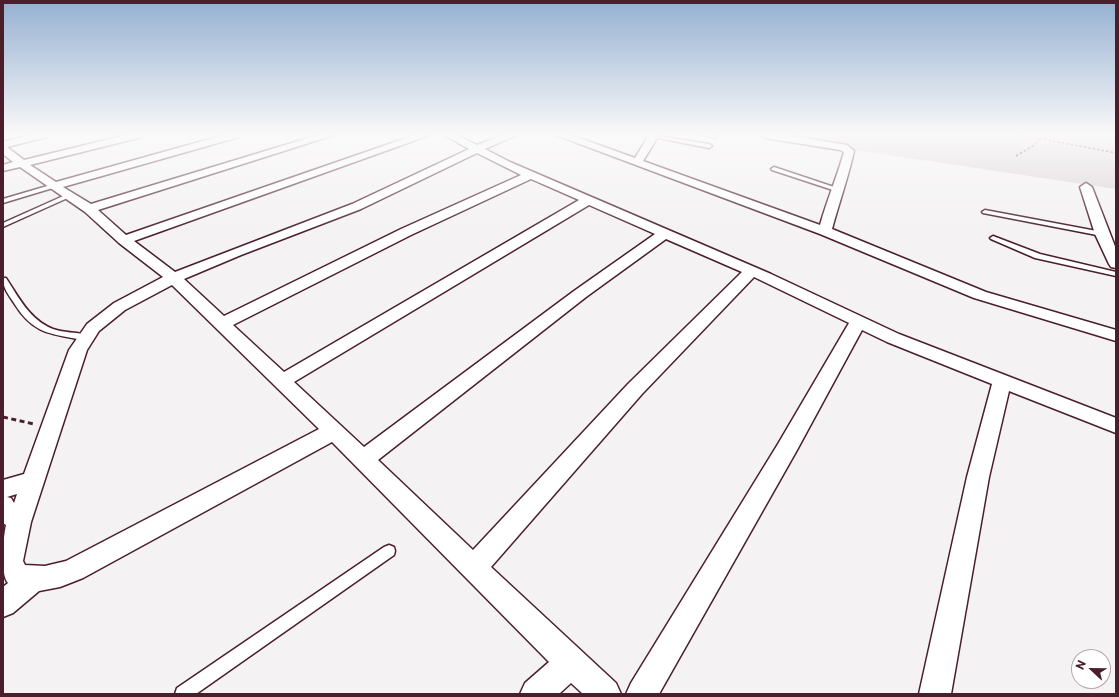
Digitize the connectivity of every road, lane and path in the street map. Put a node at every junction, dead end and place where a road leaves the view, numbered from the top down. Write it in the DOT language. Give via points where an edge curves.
graph roads {
  1 [pos="28,168"];
  2 [pos="135,168"];
  3 [pos="224,168"];
  4 [pos="332,168"];
  5 [pos="440,168"];
  6 [pos="515,168"];
  7 [pos="650,168"];
  8 [pos="845,168"];
  9 [pos="774,169"];
  10 [pos="532,174"];
  11 [pos="1086,187"];
  12 [pos="838,190"];
  13 [pos="62,191"];
  14 [pos="588,200"];
  15 [pos="3,201"];
  16 [pos="89,209"];
  17 [pos="985,212"];
  18 [pos="3,225"];
  19 [pos="825,231"];
  20 [pos="665,233"];
  21 [pos="1102,234"];
  22 [pos="993,238"];
  23 [pos="124,240"];
  24 [pos="1113,251"];
  25 [pos="1116,264"];
  26 [pos="752,271"];
  27 [pos="1116,274"];
  28 [pos="174,278"];
  29 [pos="3,280"];
  30 [pos="858,322"];
  31 [pos="222,324"];
  32 [pos="1116,336"];
  33 [pos="84,337"];
  34 [pos="282,381"];
  35 [pos="1002,381"];
  36 [pos="3,417"];
  37 [pos="1116,426"];
  38 [pos="50,427"];
  39 [pos="334,431"];
  40 [pos="364,459"];
  41 [pos="34,480"];
  42 [pos="3,489"];
  43 [pos="10,527"];
  44 [pos="390,551"];
  45 [pos="473,568"];
  46 [pos="33,579"];
  47 [pos="3,604"];
  48 [pos="571,662"];
  49 [pos="184,694"];
  50 [pos="536,694"];
  51 [pos="605,694"];
  52 [pos="642,694"];
  53 [pos="935,694"];
  1 -- 13 [label="street"];
  2 -- 13 [label="street"];
  3 -- 16 [label="street"];
  4 -- 23 [label="street"];
  5 -- 28 [label="street" via="340,214 204,264"];
  6 -- 10 [label="street"];
  7 -- 19 [label="street"];
  8 -- 12 [label="street"];
  9 -- 12 [label="lane"];
  10 -- 14 [label="street"];
  10 -- 31 [label="street" via="406,232"];
  11 -- 21 [label="street"];
  12 -- 19 [label="street"];
  13 -- 15 [label="lane"];
  13 -- 16 [label="street"];
  13 -- 18 [label="lane"];
  14 -- 20 [label="street"];
  14 -- 34 [label="street"];
  16 -- 23 [label="street"];
  17 -- 21 [label="lane"];
  19 -- 32 [label="street" via="980,295"];
  20 -- 26 [label="street"];
  20 -- 40 [label="street" via="591,286"];
  21 -- 24 [label="street"];
  22 -- 27 [label="lane" via="1038,256"];
  23 -- 28 [label="street"];
  24 -- 25 [label="street"];
  26 -- 30 [label="street"];
  26 -- 45 [label="street" via="635,390"];
  28 -- 31 [label="street"];
  28 -- 33 [label="street" via="113,311 94,325"];
  29 -- 33 [label="lane" via="33,322 52,332"];
  30 -- 35 [label="street" via="924,352"];
  30 -- 52 [label="street" via="786,450"];
  31 -- 34 [label="street"];
  33 -- 38 [label="street"];
  34 -- 39 [label="street"];
  35 -- 37 [label="street"];
  35 -- 53 [label="street" via="978,477"];
  36 -- 38 [label="path"];
  38 -- 41 [label="street"];
  39 -- 40 [label="street"];
  39 -- 46 [label="street" via="74,570"];
  40 -- 45 [label="street"];
  41 -- 42 [label="street"];
  41 -- 43 [label="street"];
  43 -- 46 [label="street" via="10,561 16,574"];
  44 -- 49 [label="lane"];
  45 -- 48 [label="street"];
  46 -- 47 [label="street"];
  48 -- 50 [label="street"];
  48 -- 51 [label="street"];
}
